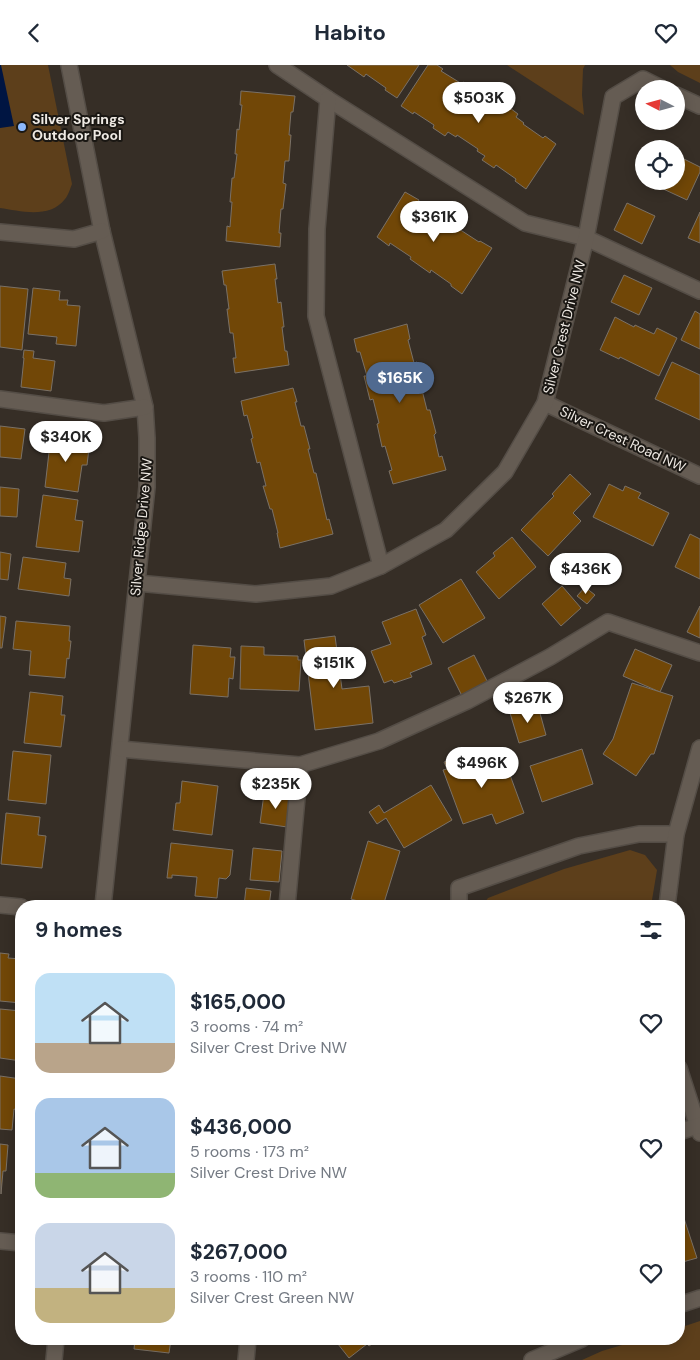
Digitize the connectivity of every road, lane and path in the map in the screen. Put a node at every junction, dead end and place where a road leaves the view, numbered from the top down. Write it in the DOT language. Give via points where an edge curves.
graph roads {
  1 [pos="69,65"];
  2 [pos="277,65"];
  3 [pos="635,84"];
  4 [pos="328,99"];
  5 [pos="685,99"];
  6 [pos="700,106"];
  7 [pos="102,231"];
  8 [pos="0,232"];
  9 [pos="586,238"];
  10 [pos="700,291"];
  11 [pos="0,399"];
  12 [pos="545,403"];
  13 [pos="145,407"];
  14 [pos="700,475"];
  15 [pos="381,566"];
  16 [pos="137,583"];
  17 [pos="700,653"];
  18 [pos="700,748"];
  19 [pos="120,749"];
  20 [pos="300,765"];
  21 [pos="676,834"];
  22 [pos="104,900"];
  23 [pos="289,900"];
  24 [pos="459,900"];
  25 [pos="668,900"];
  26 [pos="0,905"];
  27 [pos="15,906"];
  28 [pos="685,1086"];
  29 [pos="699,1128"];
  30 [pos="685,1131"];
  31 [pos="0,1241"];
  32 [pos="15,1242"];
  33 [pos="700,1299"];
  34 [pos="685,1303"];
  35 [pos="55,1345"];
  36 [pos="247,1345"];
  37 [pos="568,1345"];
  38 [pos="54,1360"];
  39 [pos="246,1360"];
  40 [pos="532,1360"];
  1 -- 7 [label="street, Silver Ridge Drive NW"];
  2 -- 4 [label="street"];
  3 -- 9 [label="street, Silver Crest Drive NW" via="613,97"];
  4 -- 9 [label="street" via="525,223"];
  4 -- 15 [label="street" via="317,229 316,316"];
  5 -- 6 [label="street"];
  7 -- 8 [label="street" via="74,239"];
  7 -- 13 [label="street, Silver Ridge Drive NW"];
  9 -- 10 [label="street"];
  9 -- 12 [label="street, Silver Crest Drive NW"];
  11 -- 13 [label="street" via="104,413"];
  12 -- 14 [label="street, Silver Crest Road NW"];
  12 -- 15 [label="street, Silver Crest Drive NW" via="499,479 446,530"];
  13 -- 16 [label="street, Silver Ridge Drive NW" via="147,487"];
  15 -- 16 [label="street, Silver Crest Drive NW" via="332,586 256,594"];
  16 -- 19 [label="street, Silver Ridge Drive NW"];
  17 -- 20 [label="street" via="608,621 550,657 467,701 379,741"];
  18 -- 21 [label="street"];
  19 -- 20 [label="street"];
  19 -- 22 [label="street, Silver Ridge Drive NW"];
  20 -- 23 [label="street"];
  21 -- 24 [label="street" via="639,834 580,846 459,888"];
  21 -- 25 [label="street"];
  26 -- 27 [label="street"];
  28 -- 29 [label="street"];
  29 -- 30 [label="street"];
  31 -- 32 [label="street"];
  33 -- 34 [label="street"];
  35 -- 38 [label="street"];
  36 -- 39 [label="street"];
  37 -- 40 [label="street"];
}
